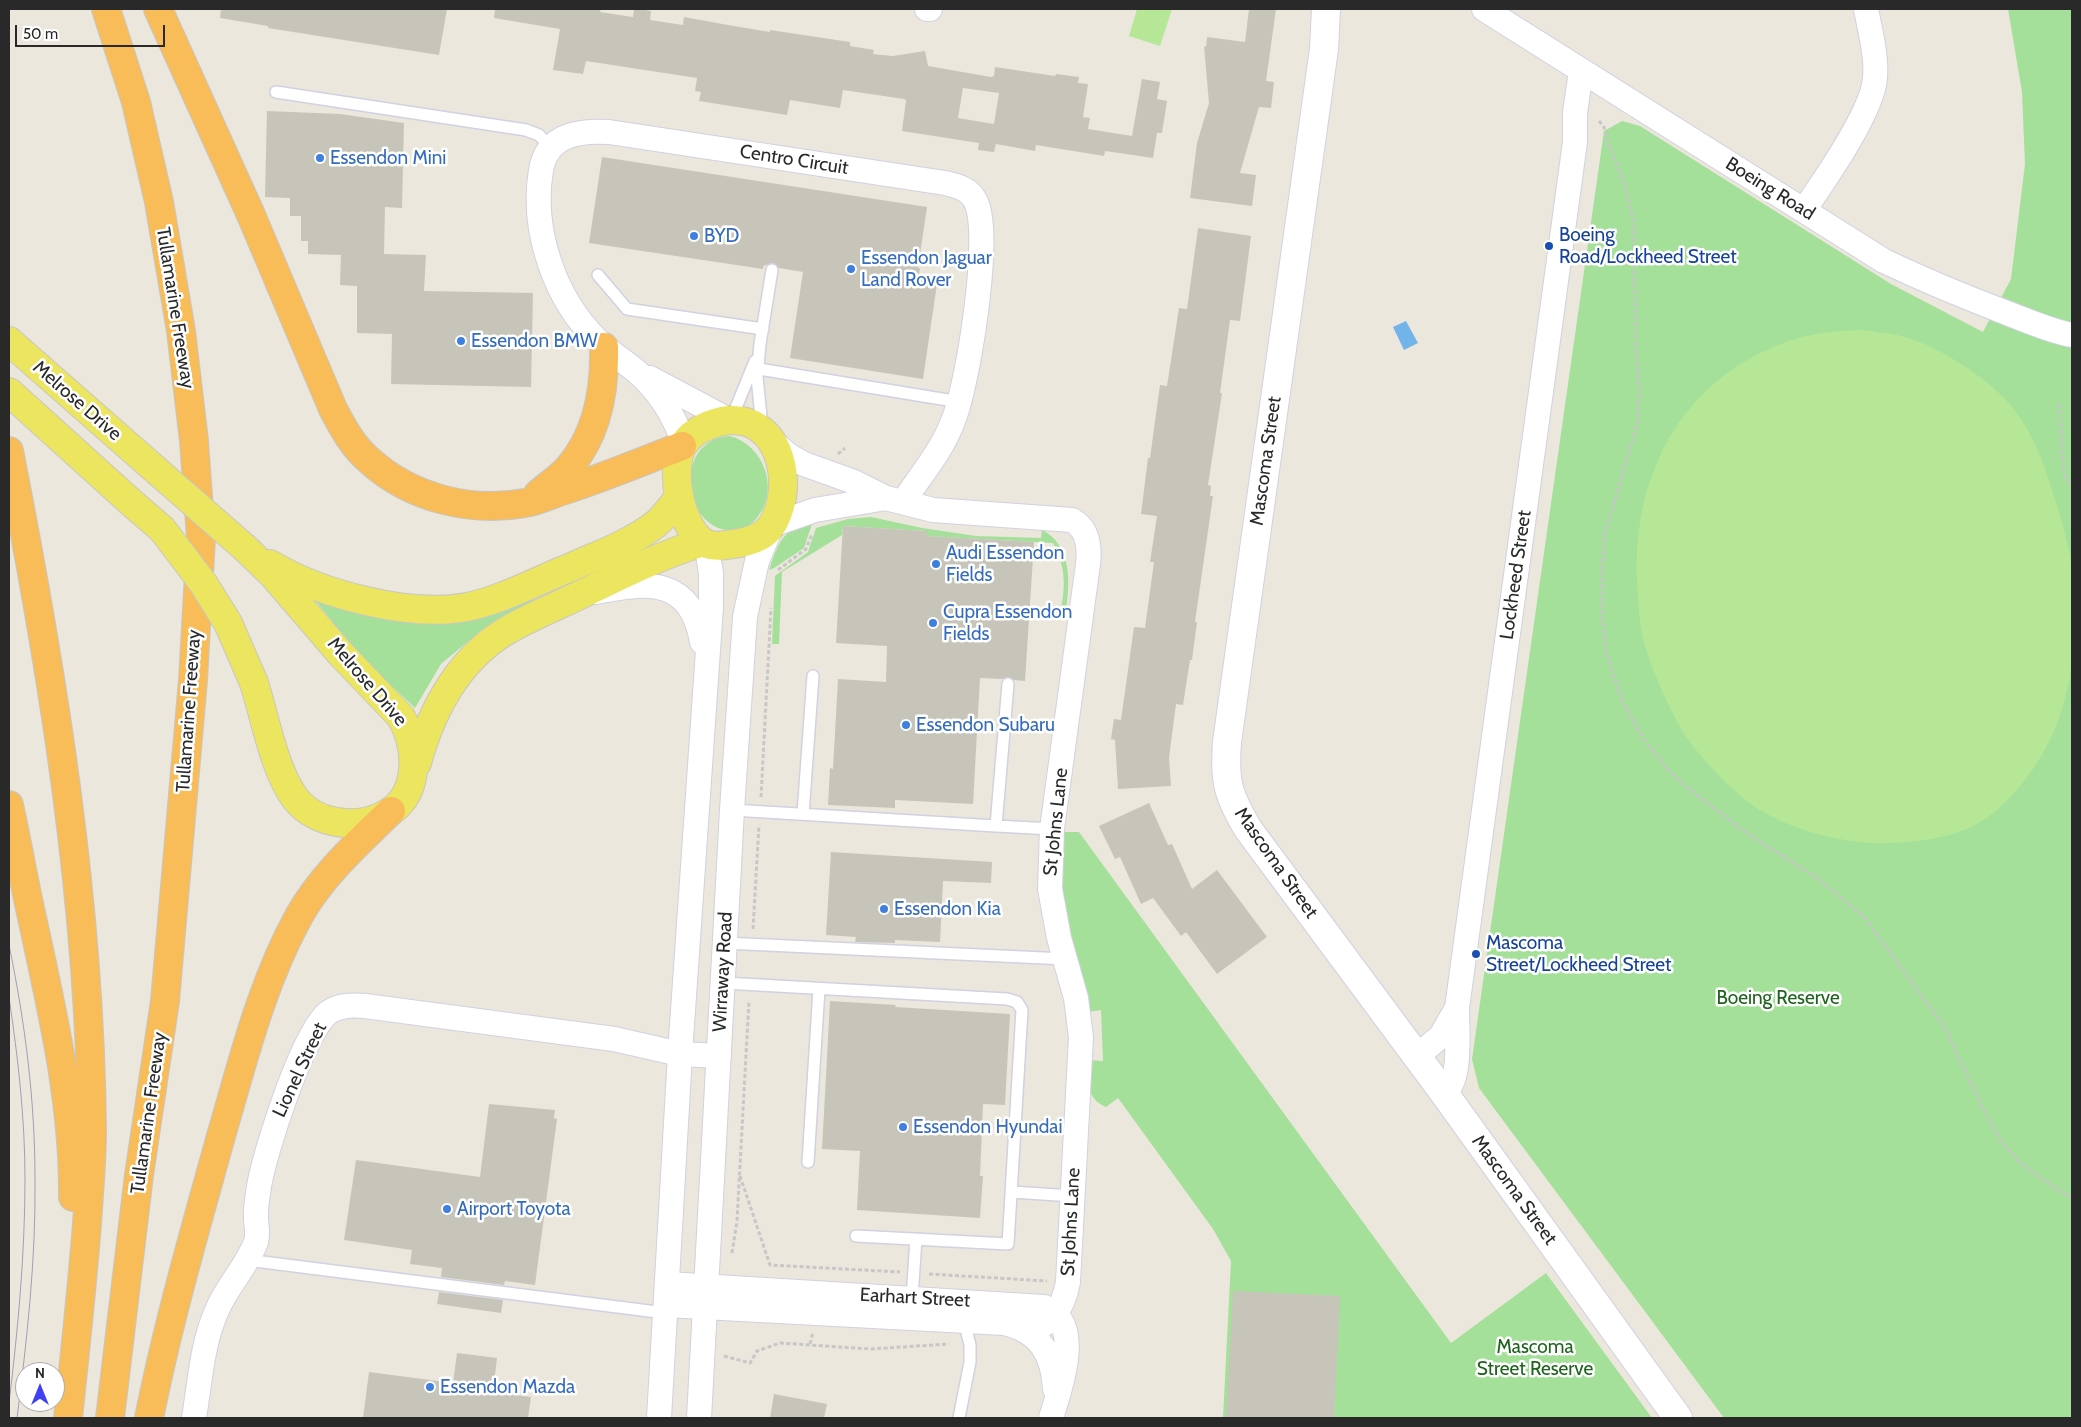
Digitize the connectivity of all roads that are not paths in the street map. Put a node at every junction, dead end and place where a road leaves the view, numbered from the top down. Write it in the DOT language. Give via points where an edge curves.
graph roads {
  1 [pos="106,9"];
  2 [pos="158,9"];
  3 [pos="1326,9"];
  4 [pos="1346,9"];
  5 [pos="1866,9"];
  6 [pos="1491,10"];
  7 [pos="1324,49"];
  8 [pos="1591,77"];
  9 [pos="276,92"];
  10 [pos="551,148"];
  11 [pos="1804,210"];
  12 [pos="772,270"];
  13 [pos="598,275"];
  14 [pos="762,329"];
  15 [pos="2071,338"];
  16 [pos="16,347"];
  17 [pos="604,347"];
  18 [pos="756,368"];
  19 [pos="635,370"];
  20 [pos="9,392"];
  21 [pos="960,402"];
  22 [pos="730,420"];
  23 [pos="765,435"];
  24 [pos="683,444"];
  25 [pos="9,451"];
  26 [pos="679,498"];
  27 [pos="894,500"];
  28 [pos="527,503"];
  29 [pos="771,528"];
  30 [pos="705,542"];
  31 [pos="245,548"];
  32 [pos="582,594"];
  33 [pos="706,661"];
  34 [pos="813,676"];
  35 [pos="1008,684"];
  36 [pos="411,783"];
  37 [pos="9,805"];
  38 [pos="391,811"];
  39 [pos="803,814"];
  40 [pos="731,817"];
  41 [pos="695,821"];
  42 [pos="996,826"];
  43 [pos="1052,829"];
  44 [pos="725,943"];
  45 [pos="1065,959"];
  46 [pos="724,983"];
  47 [pos="819,989"];
  48 [pos="1457,1008"];
  49 [pos="680,1054"];
  50 [pos="719,1056"];
  51 [pos="1416,1057"];
  52 [pos="1444,1093"];
  53 [pos="808,1162"];
  54 [pos="1012,1192"];
  55 [pos="1073,1196"];
  56 [pos="856,1236"];
  57 [pos="916,1239"];
  58 [pos="247,1260"];
  59 [pos="705,1297"];
  60 [pos="912,1298"];
  61 [pos="666,1301"];
  62 [pos="963,1311"];
  63 [pos="1054,1312"];
  64 [pos="1021,1328"];
  65 [pos="1052,1416"];
  66 [pos="62,1418"];
  67 [pos="68,1418"];
  68 [pos="110,1418"];
  69 [pos="149,1418"];
  70 [pos="194,1418"];
  71 [pos="659,1418"];
  72 [pos="699,1418"];
  73 [pos="959,1418"];
  74 [pos="1678,1418"];
  1 -- 68 [label="highway, Tullamarine Freeway" via="136,102 159,202 181,331 201,538 192,690 165,1001 139,1175"];
  2 -- 28 [label="highway" via="251,215 332,409 348,437 390,478 427,494 477,506"];
  3 -- 7 [label="main road, Mascoma Street"];
  4 -- 7 [label="main road, Mascoma Street"];
  5 -- 11 [label="street" via="1875,62 1873,91 1860,119"];
  6 -- 8 [label="street, Boeing Road"];
  7 -- 51 [label="main road, Mascoma Street" via="1225,768 1228,789 1248,829"];
  8 -- 11 [label="street, Boeing Road"];
  8 -- 48 [label="street, Lockheed Street" via="1575,142"];
  9 -- 10 [label="lane" via="526,130 539,135"];
  10 -- 17 [label="street" via="543,163 540,186 544,246 572,308"];
  10 -- 21 [label="street, Centro Circuit" via="580,132 609,132 961,187 973,197 978,208 981,253"];
  11 -- 15 [label="street, Boeing Road" via="1884,261 1930,283"];
  12 -- 14 [label="lane"];
  13 -- 14 [label="lane" via="627,309"];
  14 -- 18 [label="lane"];
  16 -- 31 [label="main road, Melrose Drive, bridge"];
  17 -- 19 [label="street"];
  17 -- 28 [label="highway" via="604,379 587,442 569,467"];
  18 -- 21 [label="lane"];
  18 -- 22 [label="lane"];
  18 -- 23 [label="lane"];
  19 -- 22 [label="street"];
  19 -- 24 [label="street" via="668,406"];
  20 -- 38 [label="main road, Melrose Drive, bridge" via="162,529 203,583 232,631 254,683 288,788 304,807 324,819 352,823 375,819"];
  21 -- 27 [label="street, Centro Circuit" via="946,438"];
  22 -- 23 [label="main road" via="750,423"];
  22 -- 24 [label="main road" via="704,428"];
  23 -- 27 [label="street, St Johns Lane" via="804,464"];
  23 -- 29 [label="main road" via="777,452 783,480 780,505"];
  24 -- 26 [label="main road" via="677,466"];
  24 -- 28 [label="highway"];
  25 -- 67 [label="highway" via="54,697 89,1019 92,1133 81,1300"];
  26 -- 30 [label="main road" via="692,529"];
  26 -- 31 [label="main road" via="657,522 634,538 489,601 459,608 422,610 361,600 279,570"];
  27 -- 29 [label="street, St Johns Lane" via="815,510"];
  27 -- 43 [label="street, St Johns Lane" via="933,510 1067,519 1082,527 1088,542 1088,564"];
  29 -- 30 [label="main road" via="759,538 744,542 723,545"];
  29 -- 40 [label="street, Wirraway Road" via="758,561 745,616"];
  30 -- 32 [label="main road" via="675,550"];
  30 -- 33 [label="street, Wirraway Road" via="711,573"];
  31 -- 36 [label="main road, Melrose Drive" via="401,717 412,746"];
  32 -- 33 [label="street, Wirraway Road" via="639,586 671,592 693,610"];
  32 -- 36 [label="main road" via="512,628 471,658 434,714"];
  33 -- 41 [label="street, Wirraway Road"];
  34 -- 39 [label="lane"];
  35 -- 42 [label="lane"];
  36 -- 38 [label="main road"];
  37 -- 66 [label="highway" via="47,981 70,1134 72,1244"];
  38 -- 69 [label="highway" via="344,856 317,890 300,914 271,972 190,1248 162,1352"];
  39 -- 40 [label="lane"];
  39 -- 42 [label="lane"];
  40 -- 41 [label="street"];
  40 -- 44 [label="street, Wirraway Road"];
  41 -- 49 [label="street, Wirraway Road"];
  42 -- 43 [label="lane"];
  43 -- 45 [label="street, St Johns Lane" via="1050,889"];
  44 -- 45 [label="lane"];
  44 -- 46 [label="street, Wirraway Road"];
  45 -- 55 [label="street, St Johns Lane" via="1076,998 1081,1037"];
  46 -- 47 [label="lane"];
  46 -- 50 [label="street, Wirraway Road"];
  47 -- 53 [label="lane"];
  47 -- 54 [label="lane" via="1017,1002 1023,1013"];
  48 -- 51 [label="street, Lockheed Street" via="1441,1036"];
  48 -- 52 [label="street, Lockheed Street" via="1454,1077"];
  49 -- 50 [label="street, Lionel Street"];
  49 -- 58 [label="street, Lionel Street" via="624,1040 352,1005 338,1008 325,1015 318,1025 274,1126 259,1184 256,1240"];
  49 -- 61 [label="street, Wirraway Road"];
  50 -- 59 [label="street, Wirraway Road"];
  51 -- 52 [label="main road, Mascoma Street"];
  52 -- 74 [label="main road, Mascoma Street"];
  54 -- 55 [label="lane"];
  54 -- 57 [label="lane" via="1008,1244"];
  55 -- 63 [label="street, St Johns Lane" via="1068,1282 1064,1298"];
  56 -- 57 [label="lane"];
  57 -- 60 [label="lane"];
  58 -- 61 [label="lane"];
  58 -- 70 [label="street, Lionel Street" via="212,1321"];
  59 -- 60 [label="street, Earhart Street"];
  59 -- 61 [label="street, Earhart Street"];
  59 -- 62 [label="street, Earhart Street"];
  59 -- 72 [label="street, Wirraway Road"];
  60 -- 62 [label="street, Earhart Street"];
  61 -- 71 [label="street, Wirraway Road"];
  62 -- 63 [label="street, Earhart Street" via="1038,1305"];
  62 -- 64 [label="street, Earhart Street"];
  62 -- 73 [label="lane" via="970,1362"];
  63 -- 64 [label="street, St Johns Lane" via="1042,1327"];
  63 -- 65 [label="street, Earhart Street" via="1064,1326 1067,1350"];
  64 -- 65 [label="street, Earhart Street" via="1038,1340 1050,1360 1055,1387"];
}
